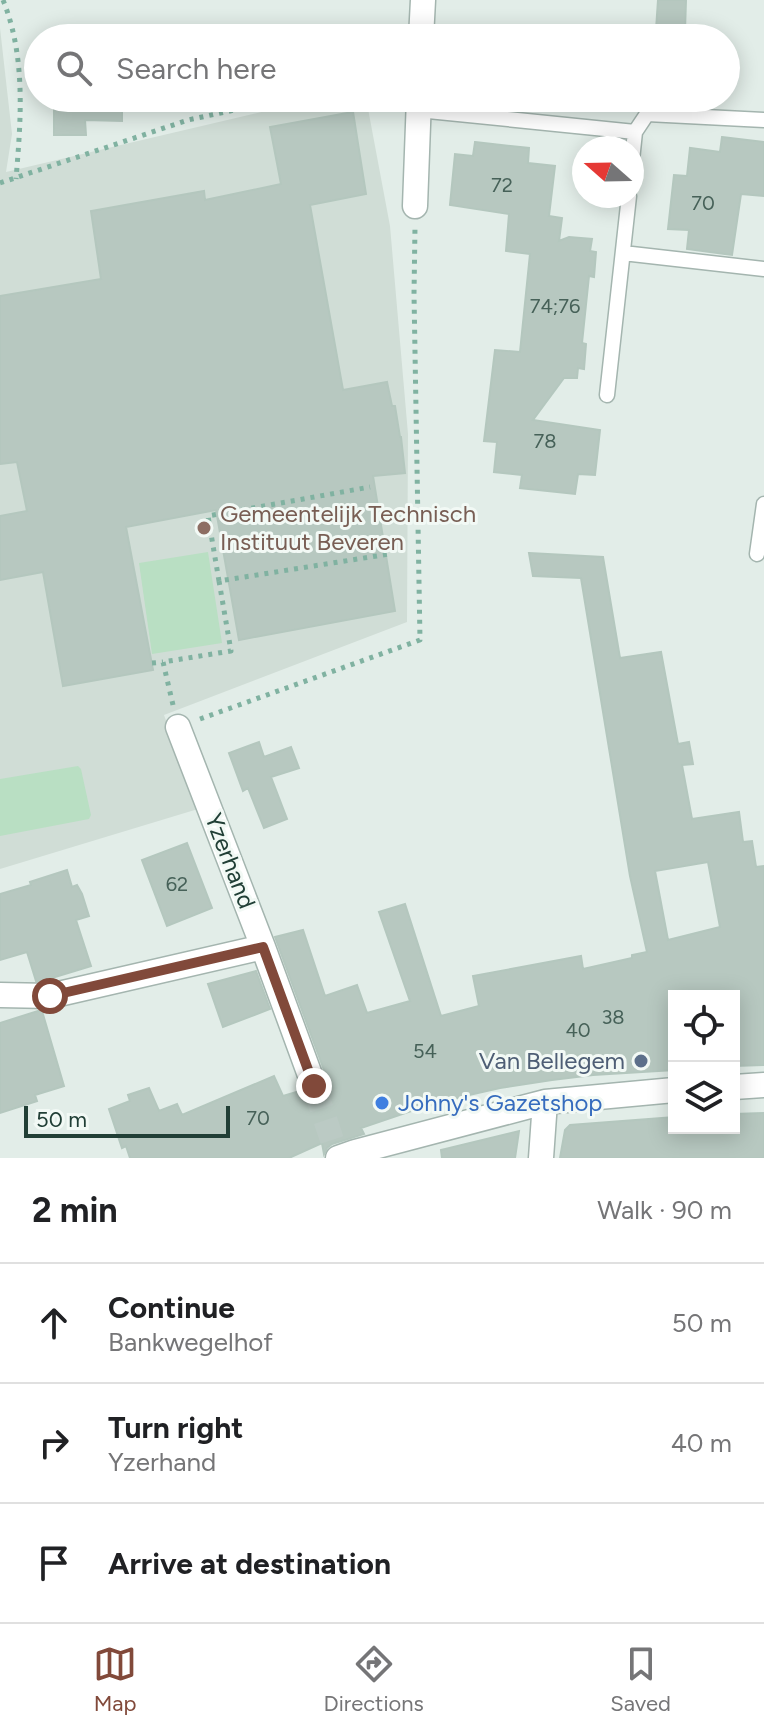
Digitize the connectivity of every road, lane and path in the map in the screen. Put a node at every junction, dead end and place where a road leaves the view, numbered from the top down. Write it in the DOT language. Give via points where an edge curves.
graph roads {
  1 [pos="3,0"];
  2 [pos="423,0"];
  3 [pos="422,24"];
  4 [pos="225,112"];
  5 [pos="418,112"];
  6 [pos="480,112"];
  7 [pos="764,120"];
  8 [pos="635,132"];
  9 [pos="635,136"];
  10 [pos="16,179"];
  11 [pos="0,183"];
  12 [pos="415,206"];
  13 [pos="628,208"];
  14 [pos="623,253"];
  15 [pos="764,269"];
  16 [pos="607,395"];
  17 [pos="370,487"];
  18 [pos="764,504"];
  19 [pos="389,554"];
  20 [pos="757,554"];
  21 [pos="219,581"];
  22 [pos="163,662"];
  23 [pos="152,663"];
  24 [pos="178,727"];
  25 [pos="263,947"];
  26 [pos="0,995"];
  27 [pos="764,1085"];
  28 [pos="314,1086"];
  29 [pos="740,1087"];
  30 [pos="668,1091"];
  31 [pos="545,1102"];
  32 [pos="336,1152"];
  33 [pos="541,1158"];
  1 -- 10 [label="path" via="22,113"];
  2 -- 3 [label="street"];
  4 -- 10 [label="path"];
  5 -- 12 [label="street"];
  6 -- 8 [label="lane"];
  7 -- 8 [label="lane" via="647,114"];
  8 -- 9 [label="lane"];
  10 -- 11 [label="path"];
  12 -- 24 [label="path" via="420,640"];
  13 -- 14 [label="lane"];
  14 -- 15 [label="lane"];
  14 -- 16 [label="lane"];
  17 -- 21 [label="path" via="208,516"];
  18 -- 20 [label="lane"];
  19 -- 21 [label="path"];
  21 -- 22 [label="path" via="231,651"];
  22 -- 23 [label="path"];
  22 -- 24 [label="path"];
  24 -- 25 [label="street, Yzerhand"];
  25 -- 26 [label="street" via="50,996"];
  25 -- 28 [label="street, Yzerhand"];
  27 -- 29 [label="street"];
  30 -- 31 [label="street"];
  31 -- 32 [label="street"];
  31 -- 33 [label="street"];
}
